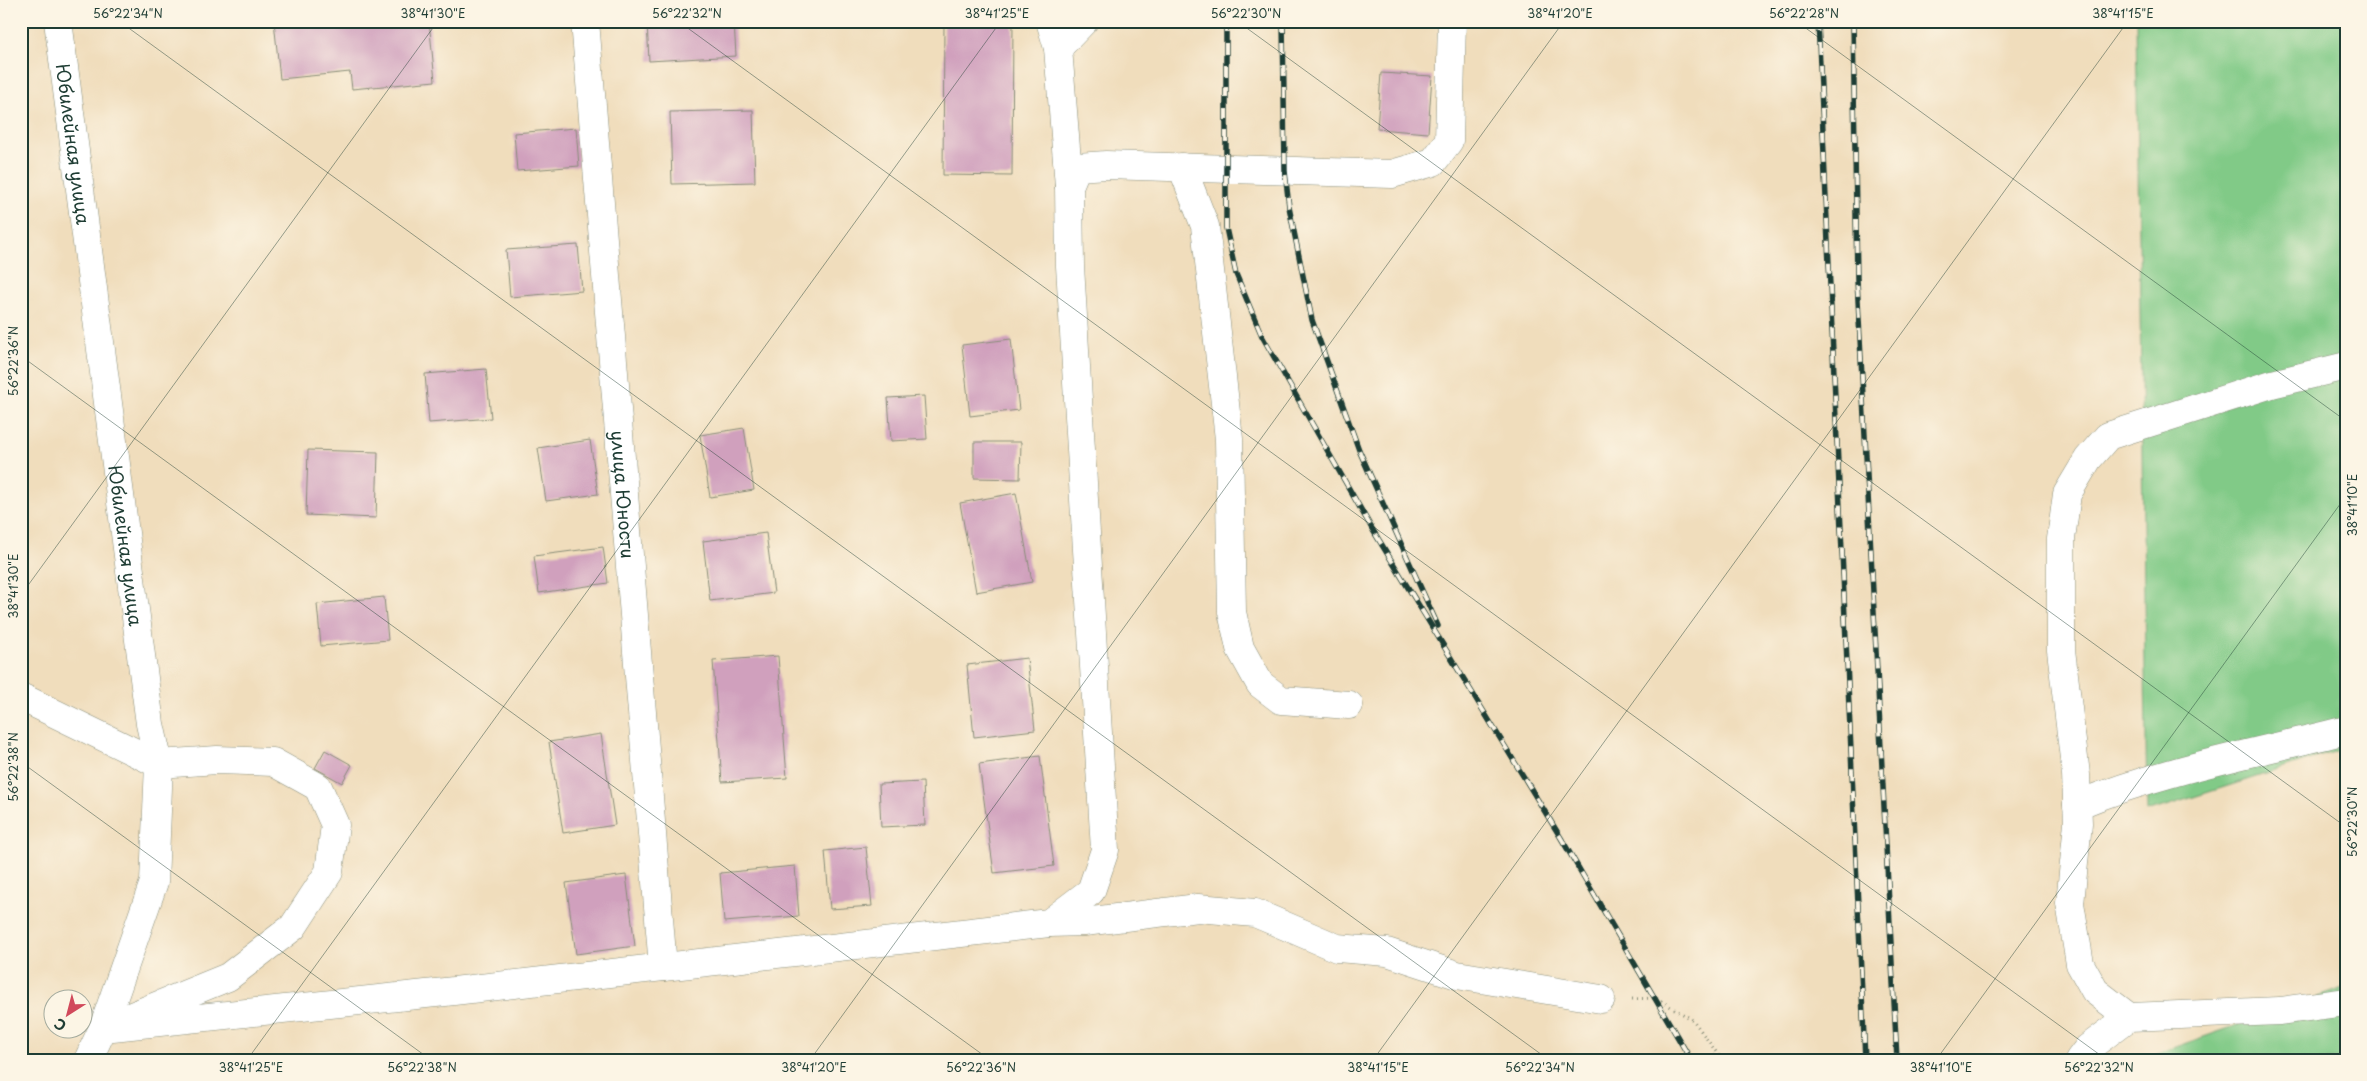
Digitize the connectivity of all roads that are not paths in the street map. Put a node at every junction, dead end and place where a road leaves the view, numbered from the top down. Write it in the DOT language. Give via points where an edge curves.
graph roads {
  1 [pos="58,21"];
  2 [pos="584,21"];
  3 [pos="1050,21"];
  4 [pos="1084,21"];
  5 [pos="1452,21"];
  6 [pos="1058,48"];
  7 [pos="1182,167"];
  8 [pos="1069,186"];
  9 [pos="2346,366"];
  10 [pos="21,697"];
  11 [pos="1349,705"];
  12 [pos="2346,730"];
  13 [pos="159,764"];
  14 [pos="2077,805"];
  15 [pos="1091,891"];
  16 [pos="1117,918"];
  17 [pos="1049,924"];
  18 [pos="664,967"];
  19 [pos="1601,999"];
  20 [pos="2346,1002"];
  21 [pos="2129,1017"];
  22 [pos="102,1028"];
  23 [pos="88,1060"];
  24 [pos="2079,1060"];
  1 -- 13 [label="street, Юбилейная улица" via="148,714"];
  2 -- 18 [label="street, улица Юности"];
  3 -- 6 [label="street"];
  4 -- 6 [label="street"];
  5 -- 7 [label="street" via="1449,141 1433,162 1392,174"];
  6 -- 8 [label="street"];
  7 -- 8 [label="street" via="1077,166"];
  7 -- 11 [label="street" via="1205,226 1229,439 1232,612 1240,648 1260,684 1281,700"];
  8 -- 15 [label="street" via="1071,276 1105,850"];
  9 -- 14 [label="street" via="2272,384 2108,436 2079,473 2067,494 2061,548 2061,650"];
  10 -- 13 [label="street"];
  12 -- 14 [label="street" via="2112,790"];
  13 -- 22 [label="street, Юбилейная улица" via="154,882"];
  13 -- 22 [label="street" via="216,760 273,762 318,787 335,825 328,872 293,928 228,977"];
  14 -- 21 [label="street" via="2070,903 2080,964 2095,991"];
  15 -- 16 [label="street"];
  15 -- 17 [label="street"];
  16 -- 17 [label="street"];
  16 -- 19 [label="street" via="1198,908 1255,914 1337,948 1387,952 1457,975"];
  17 -- 18 [label="street"];
  18 -- 22 [label="street"];
  20 -- 21 [label="street" via="2280,1011"];
  21 -- 24 [label="street" via="2088,1048"];
  22 -- 23 [label="street, Юбилейная улица"];
}
